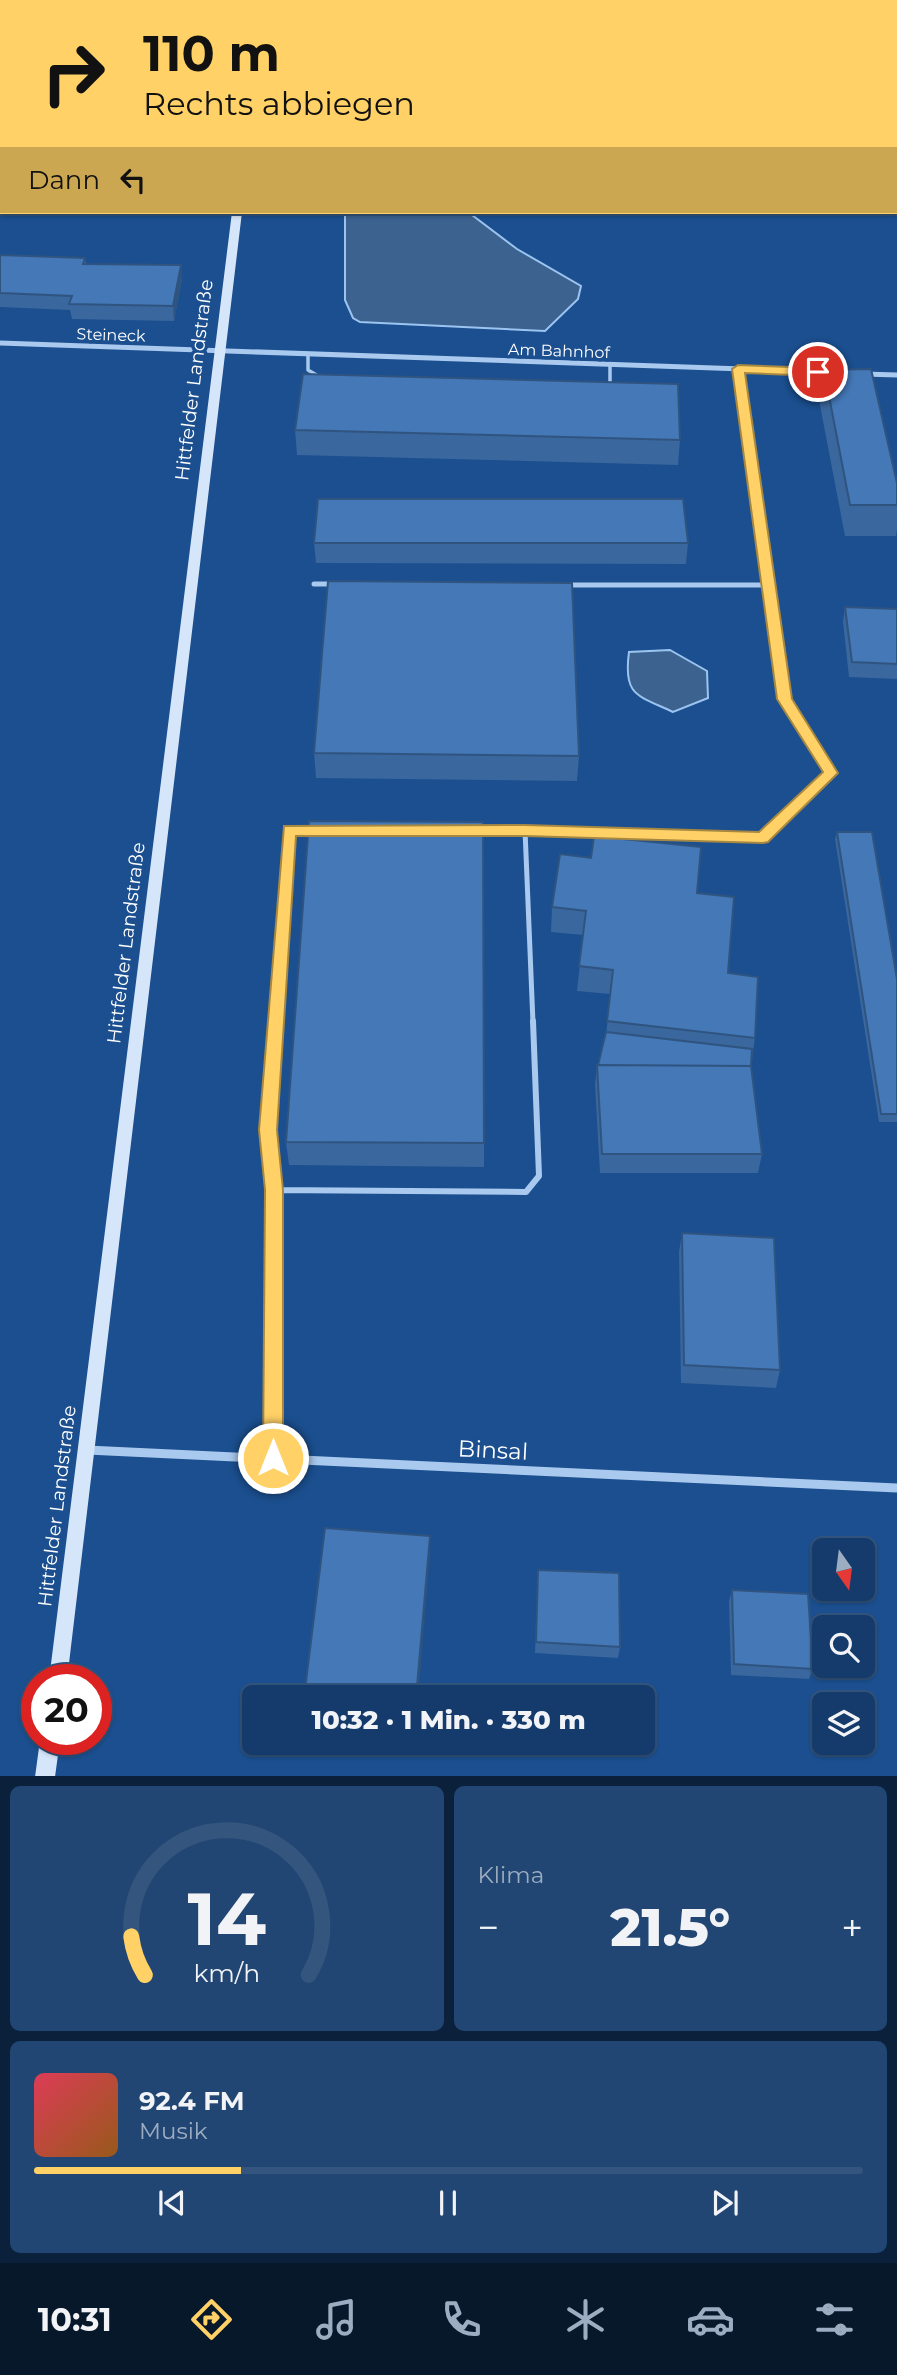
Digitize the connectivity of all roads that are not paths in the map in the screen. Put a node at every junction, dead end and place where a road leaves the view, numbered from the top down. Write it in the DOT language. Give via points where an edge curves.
graph roads {
  1 [pos="237,214"];
  2 [pos="0,343"];
  3 [pos="220,351"];
  4 [pos="308,354"];
  5 [pos="610,365"];
  6 [pos="738,369"];
  7 [pos="844,373"];
  8 [pos="857,373"];
  9 [pos="897,375"];
  10 [pos="322,379"];
  11 [pos="608,389"];
  12 [pos="314,584"];
  13 [pos="342,584"];
  14 [pos="562,584"];
  15 [pos="768,585"];
  16 [pos="831,773"];
  17 [pos="317,830"];
  18 [pos="469,830"];
  19 [pos="525,830"];
  20 [pos="274,1190"];
  21 [pos="87,1450"];
  22 [pos="273,1458"];
  23 [pos="897,1489"];
  24 [pos="60,1664"];
  25 [pos="48,1755"];
  26 [pos="46,1776"];
  1 -- 3 [label="main road, Hittfelder Landstraße"];
  2 -- 3 [label="street, Steineck"];
  3 -- 4 [label="street, Am Bahnhof"];
  3 -- 21 [label="main road, Hittfelder Landstraße"];
  4 -- 5 [label="street, Am Bahnhof"];
  4 -- 10 [label="lane" via="308,370"];
  5 -- 6 [label="street, Am Bahnhof"];
  5 -- 11 [label="lane"];
  6 -- 7 [label="street, Am Bahnhof"];
  6 -- 15 [label="street"];
  8 -- 9 [label="street"];
  12 -- 13 [label="lane"];
  14 -- 15 [label="lane"];
  15 -- 16 [label="street" via="784,699"];
  16 -- 19 [label="lane" via="763,838"];
  17 -- 20 [label="lane" via="289,830 268,1130"];
  18 -- 19 [label="lane"];
  19 -- 20 [label="lane" via="539,1176 526,1192"];
  20 -- 22 [label="lane"];
  21 -- 22 [label="street, Binsal"];
  21 -- 24 [label="main road, Hittfelder Landstraße"];
  22 -- 23 [label="street, Binsal"];
  25 -- 26 [label="main road"];
}
